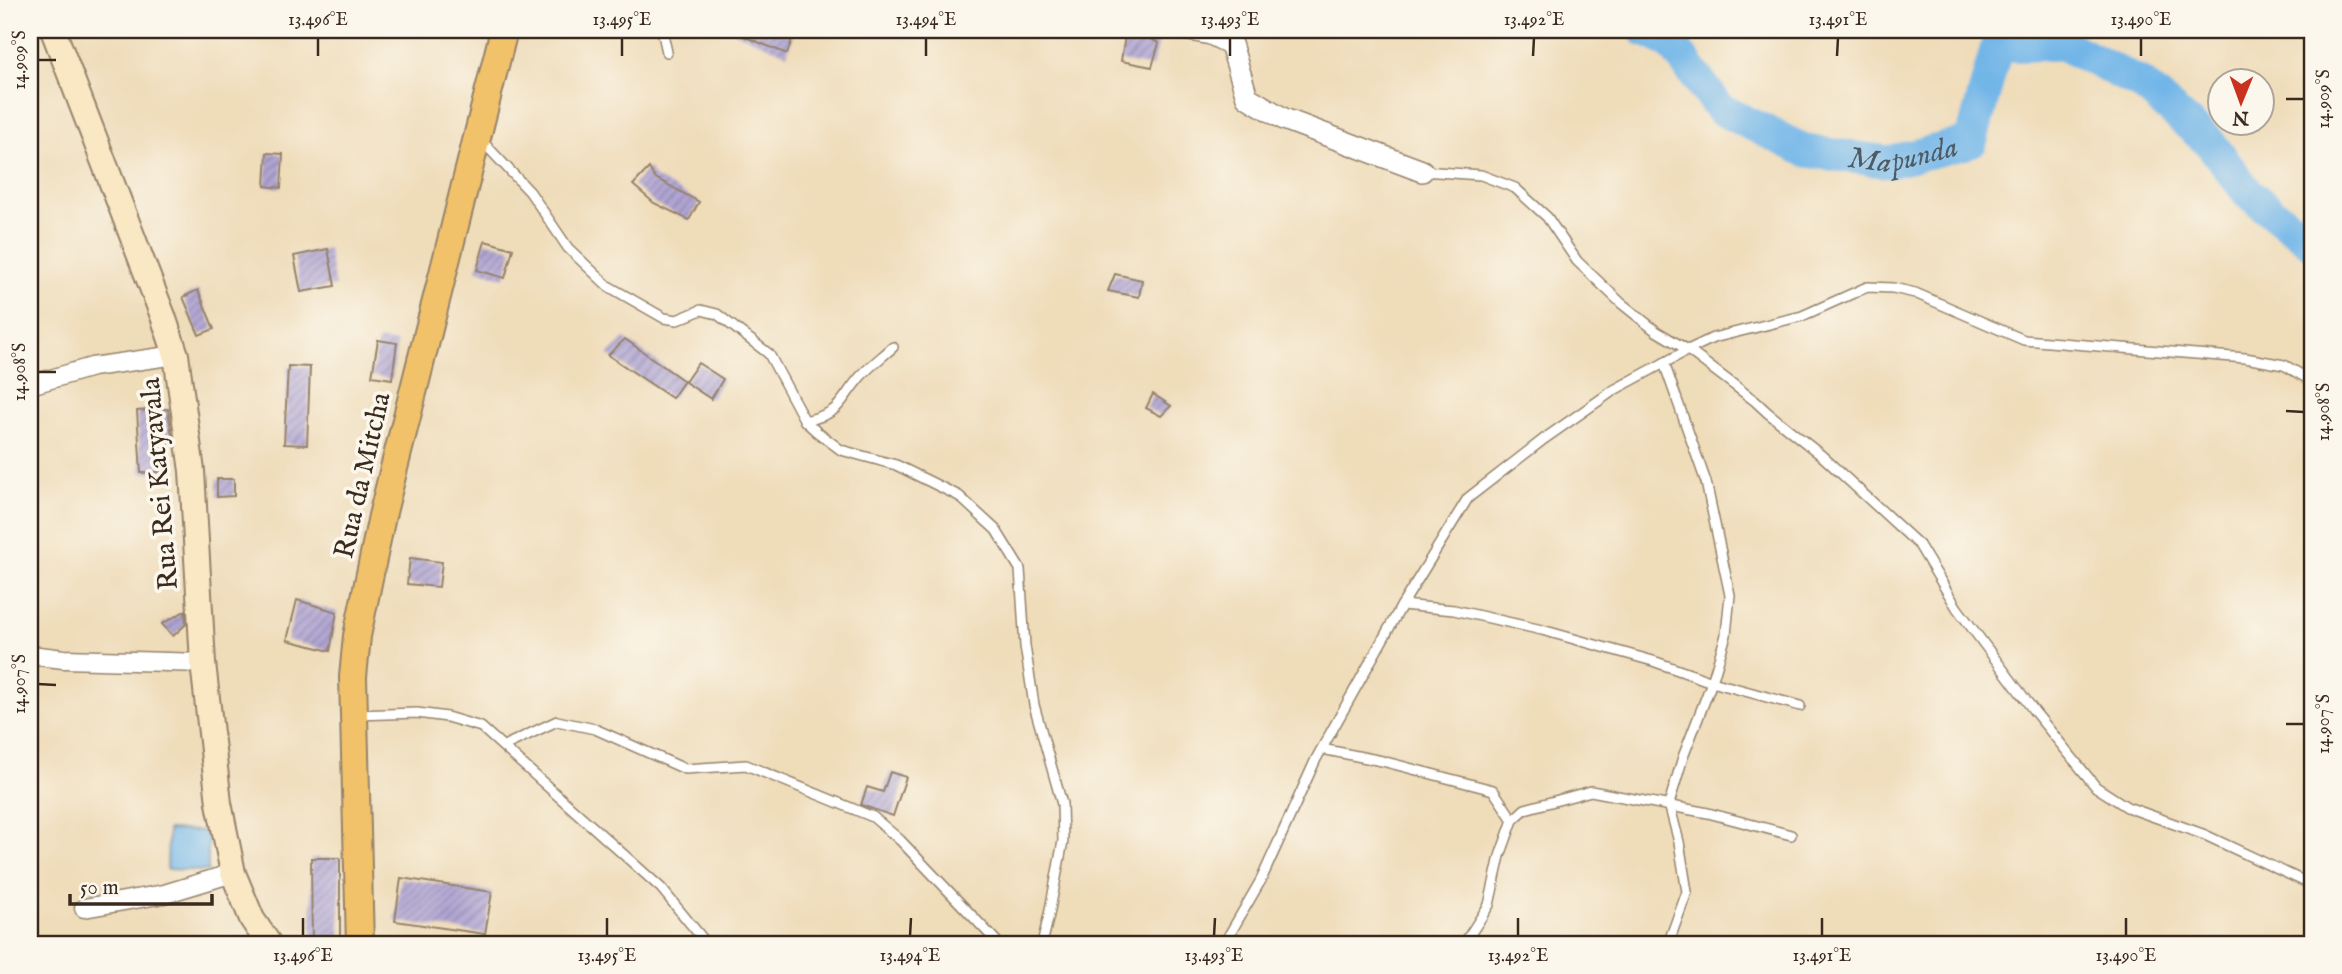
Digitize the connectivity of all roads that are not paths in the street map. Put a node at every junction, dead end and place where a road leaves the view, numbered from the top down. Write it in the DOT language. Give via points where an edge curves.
graph roads {
  1 [pos="53,30"];
  2 [pos="504,30"];
  3 [pos="662,30"];
  4 [pos="1190,30"];
  5 [pos="667,52"];
  6 [pos="478,137"];
  7 [pos="1422,171"];
  8 [pos="893,347"];
  9 [pos="1688,350"];
  10 [pos="176,355"];
  11 [pos="1664,363"];
  12 [pos="2312,382"];
  13 [pos="30,385"];
  14 [pos="805,421"];
  15 [pos="1402,606"];
  16 [pos="30,655"];
  17 [pos="203,663"];
  18 [pos="1712,682"];
  19 [pos="1800,706"];
  20 [pos="355,715"];
  21 [pos="504,746"];
  22 [pos="1322,749"];
  23 [pos="1669,804"];
  24 [pos="1513,820"];
  25 [pos="1791,835"];
  26 [pos="233,873"];
  27 [pos="2312,885"];
  28 [pos="84,908"];
  29 [pos="269,944"];
  30 [pos="360,944"];
  31 [pos="706,944"];
  32 [pos="999,944"];
  33 [pos="1042,944"];
  34 [pos="1224,944"];
  35 [pos="1464,944"];
  36 [pos="1668,944"];
  1 -- 10 [label="main road, Rua Rei Katyavala"];
  2 -- 6 [label="main road, Rua da Mitcha"];
  3 -- 5 [label="lane"];
  4 -- 7 [label="street" via="1211,33 1231,44 1247,97 1284,120"];
  6 -- 14 [label="lane" via="530,192 568,248 608,286 664,318 677,320 701,310 718,314 769,355"];
  6 -- 20 [label="main road, Rua da Mitcha" via="382,516 357,636"];
  7 -- 9 [label="lane" via="1481,175 1515,188 1547,217 1586,270 1656,331"];
  8 -- 14 [label="lane" via="861,376 839,407 827,416"];
  9 -- 11 [label="lane"];
  9 -- 12 [label="lane" via="1713,338 1802,316 1867,287 1893,288 2024,340 2245,358 2284,365"];
  9 -- 27 [label="lane" via="1821,455 1919,544 1957,608 2096,787 2127,807 2205,835"];
  10 -- 13 [label="street" via="92,367"];
  10 -- 17 [label="main road, Rua Rei Katyavala" via="191,471"];
  11 -- 15 [label="lane" via="1614,390 1468,498"];
  11 -- 18 [label="lane" via="1706,482 1730,595 1726,635"];
  14 -- 33 [label="lane" via="841,450 897,466 959,496 996,530 1020,569 1034,705 1062,804 1063,841"];
  15 -- 18 [label="lane" via="1454,610 1542,630"];
  15 -- 22 [label="lane"];
  16 -- 17 [label="street"];
  17 -- 26 [label="main road, Rua Rei Katyavala" via="219,803"];
  18 -- 19 [label="lane"];
  18 -- 23 [label="lane"];
  20 -- 21 [label="lane" via="447,717 481,727"];
  20 -- 30 [label="main road, Rua da Mitcha"];
  21 -- 31 [label="lane" via="661,888"];
  21 -- 32 [label="lane" via="557,721 595,729 685,769 746,765 873,817"];
  22 -- 24 [label="lane" via="1493,790"];
  22 -- 34 [label="lane" via="1261,880"];
  23 -- 24 [label="lane" via="1591,791 1525,808"];
  23 -- 25 [label="lane"];
  23 -- 36 [label="lane" via="1687,892"];
  24 -- 35 [label="lane" via="1489,905"];
  26 -- 28 [label="street" via="164,894"];
  26 -- 29 [label="main road, Rua Rei Katyavala" via="252,919"];
}
